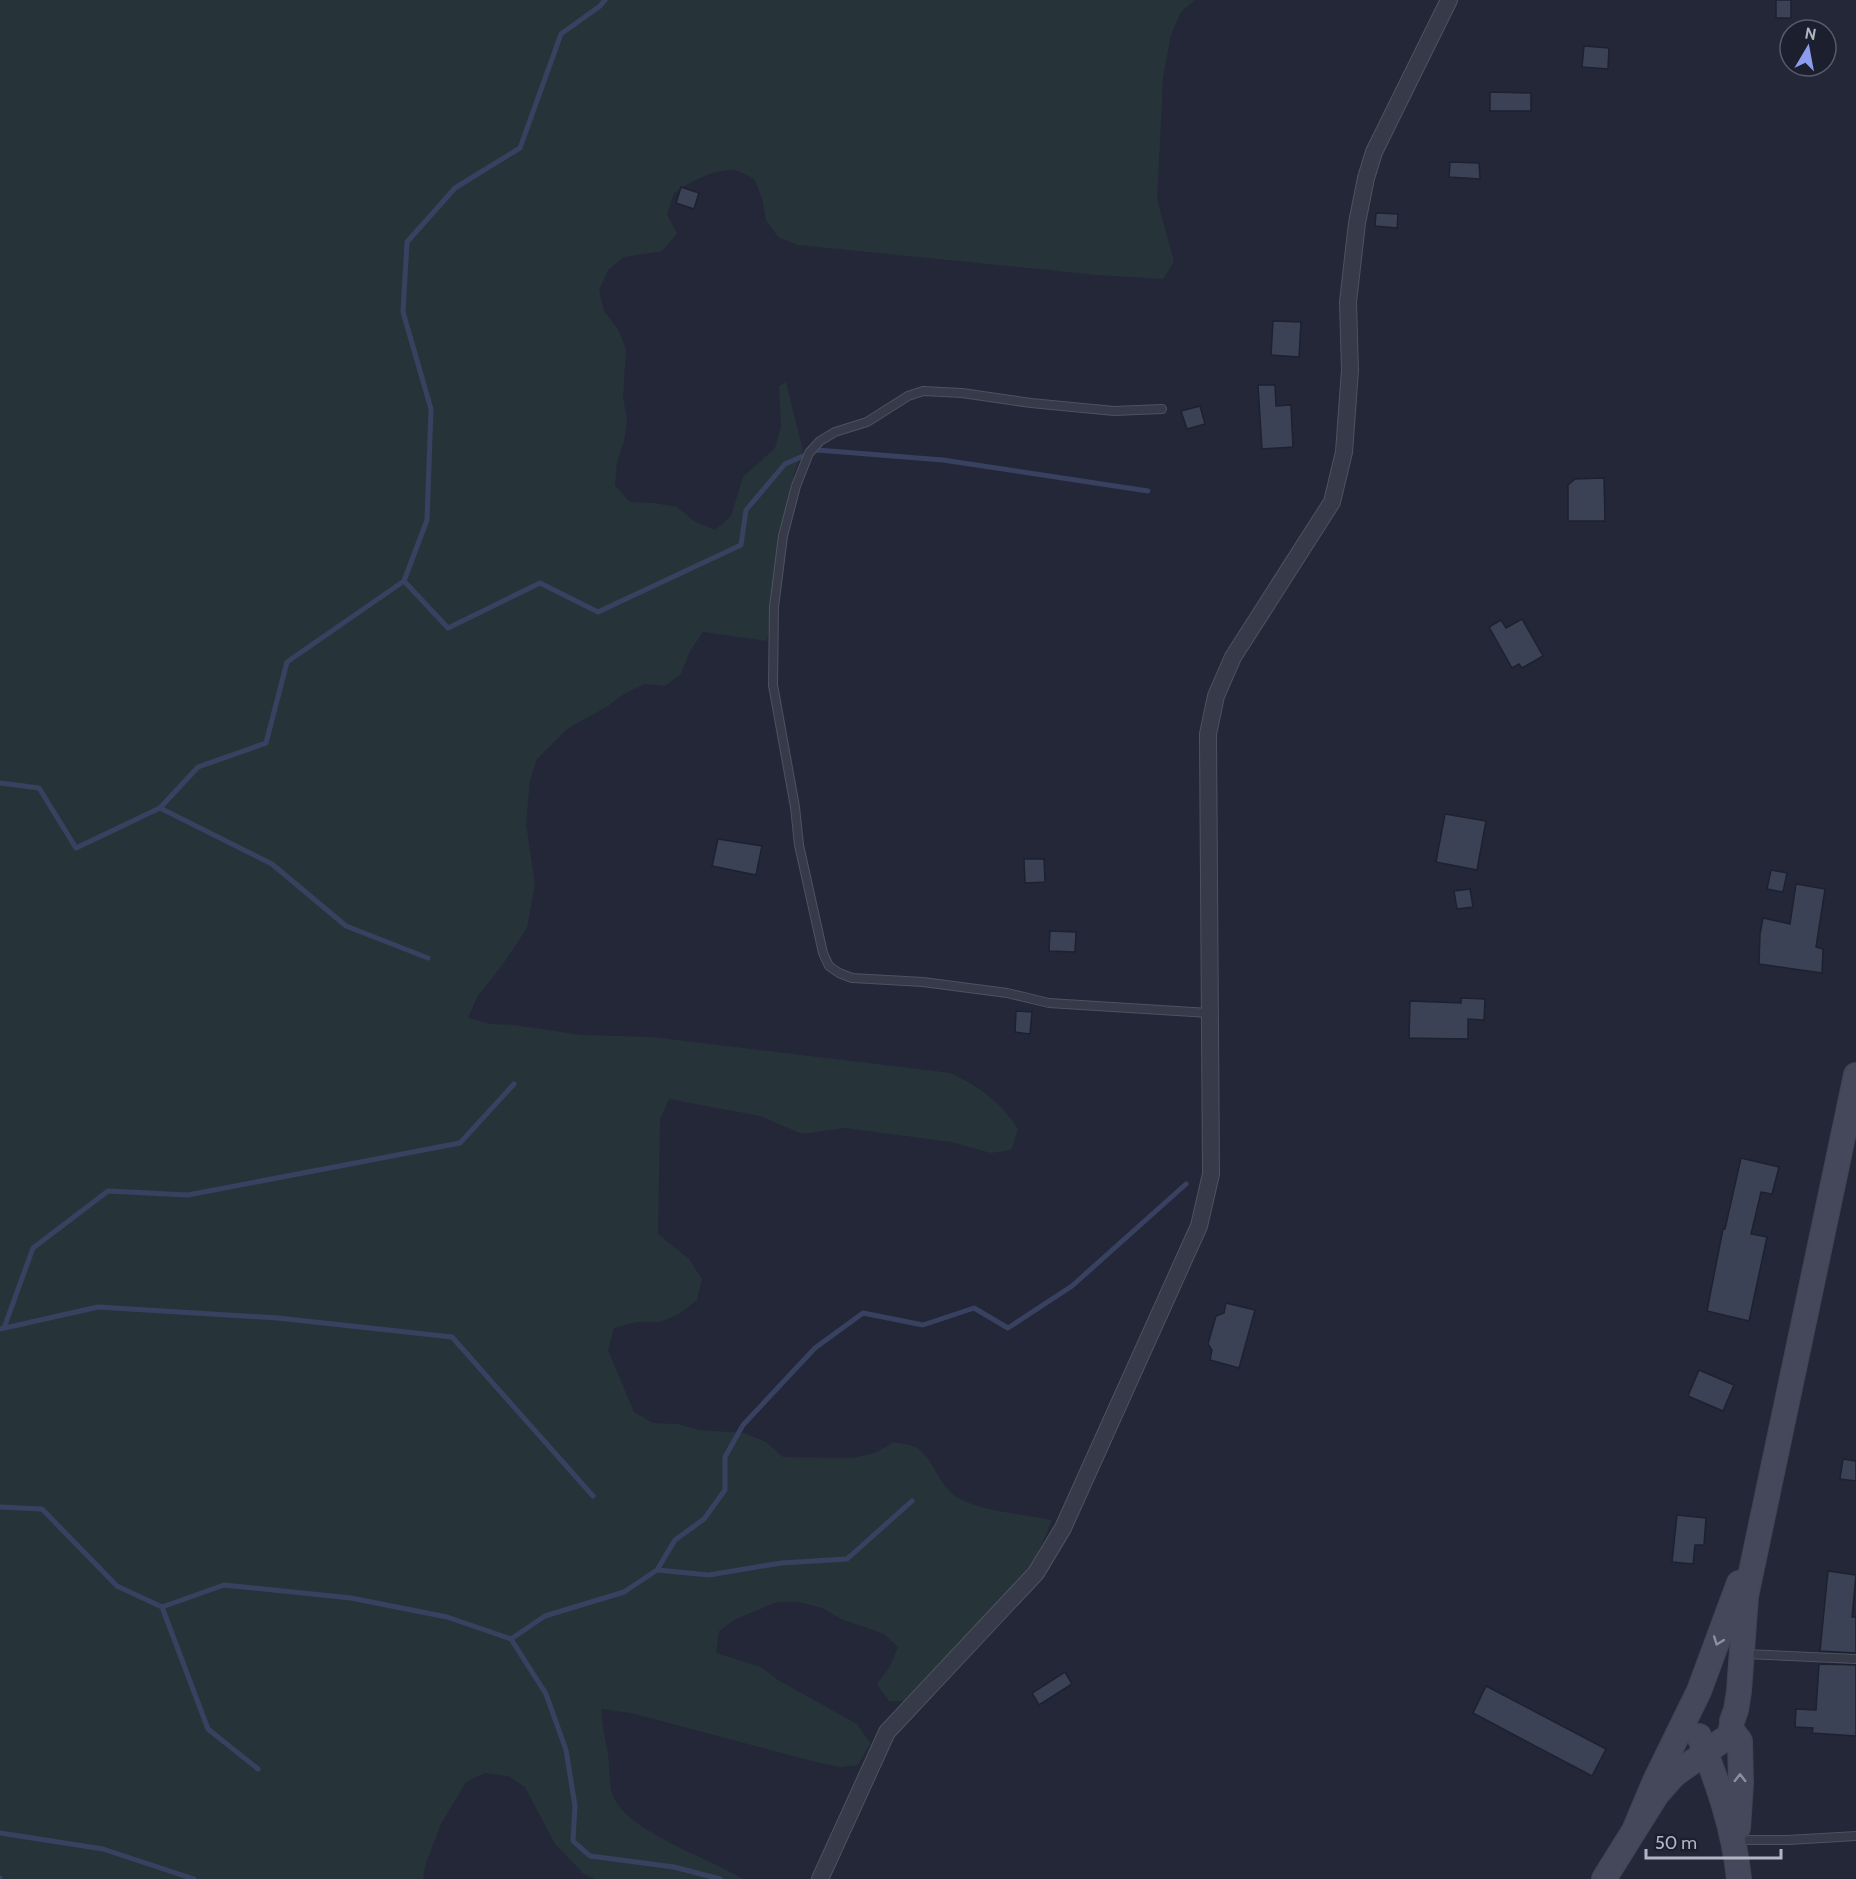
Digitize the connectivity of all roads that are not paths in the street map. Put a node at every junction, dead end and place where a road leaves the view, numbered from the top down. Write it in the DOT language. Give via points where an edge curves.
graph roads {
  1 [pos="1449,0"];
  2 [pos="1162,409"];
  3 [pos="1209,1013"];
  4 [pos="1856,1075"];
  5 [pos="1760,1527"];
  6 [pos="1741,1654"];
  7 [pos="1856,1659"];
  8 [pos="1710,1727"];
  9 [pos="1681,1771"];
  10 [pos="1717,1780"];
  11 [pos="1636,1826"];
  12 [pos="1856,1836"];
  13 [pos="1738,1859"];
  14 [pos="820,1879"];
  15 [pos="1604,1879"];
  1 -- 3 [label="street" via="1374,152 1366,178 1348,302 1350,370 1344,452 1332,502 1233,657 1216,696 1208,734"];
  2 -- 3 [label="lane" via="1114,411 923,391 867,422 820,441 809,453 796,486 783,536 774,607 774,685 799,845 829,966 852,978 923,982 1049,1003"];
  3 -- 14 [label="street" via="1211,1174 1195,1236 1063,1528 1036,1573 887,1732"];
  4 -- 5 [label="main road"];
  5 -- 6 [label="main road" via="1746,1596"];
  5 -- 8 [label="main road, one-way"];
  6 -- 7 [label="lane"];
  6 -- 8 [label="main road" via="1739,1691"];
  8 -- 9 [label="main road"];
  8 -- 10 [label="main road"];
  8 -- 11 [label="main road"];
  13 -- 8 [label="main road, one-way" via="1741,1783"];
  9 -- 10 [label="main road" via="1700,1769"];
  9 -- 11 [label="main road" via="1657,1794"];
  10 -- 13 [label="main road"];
  11 -- 15 [label="main road"];
  12 -- 13 [label="lane" via="1788,1840"];
}
